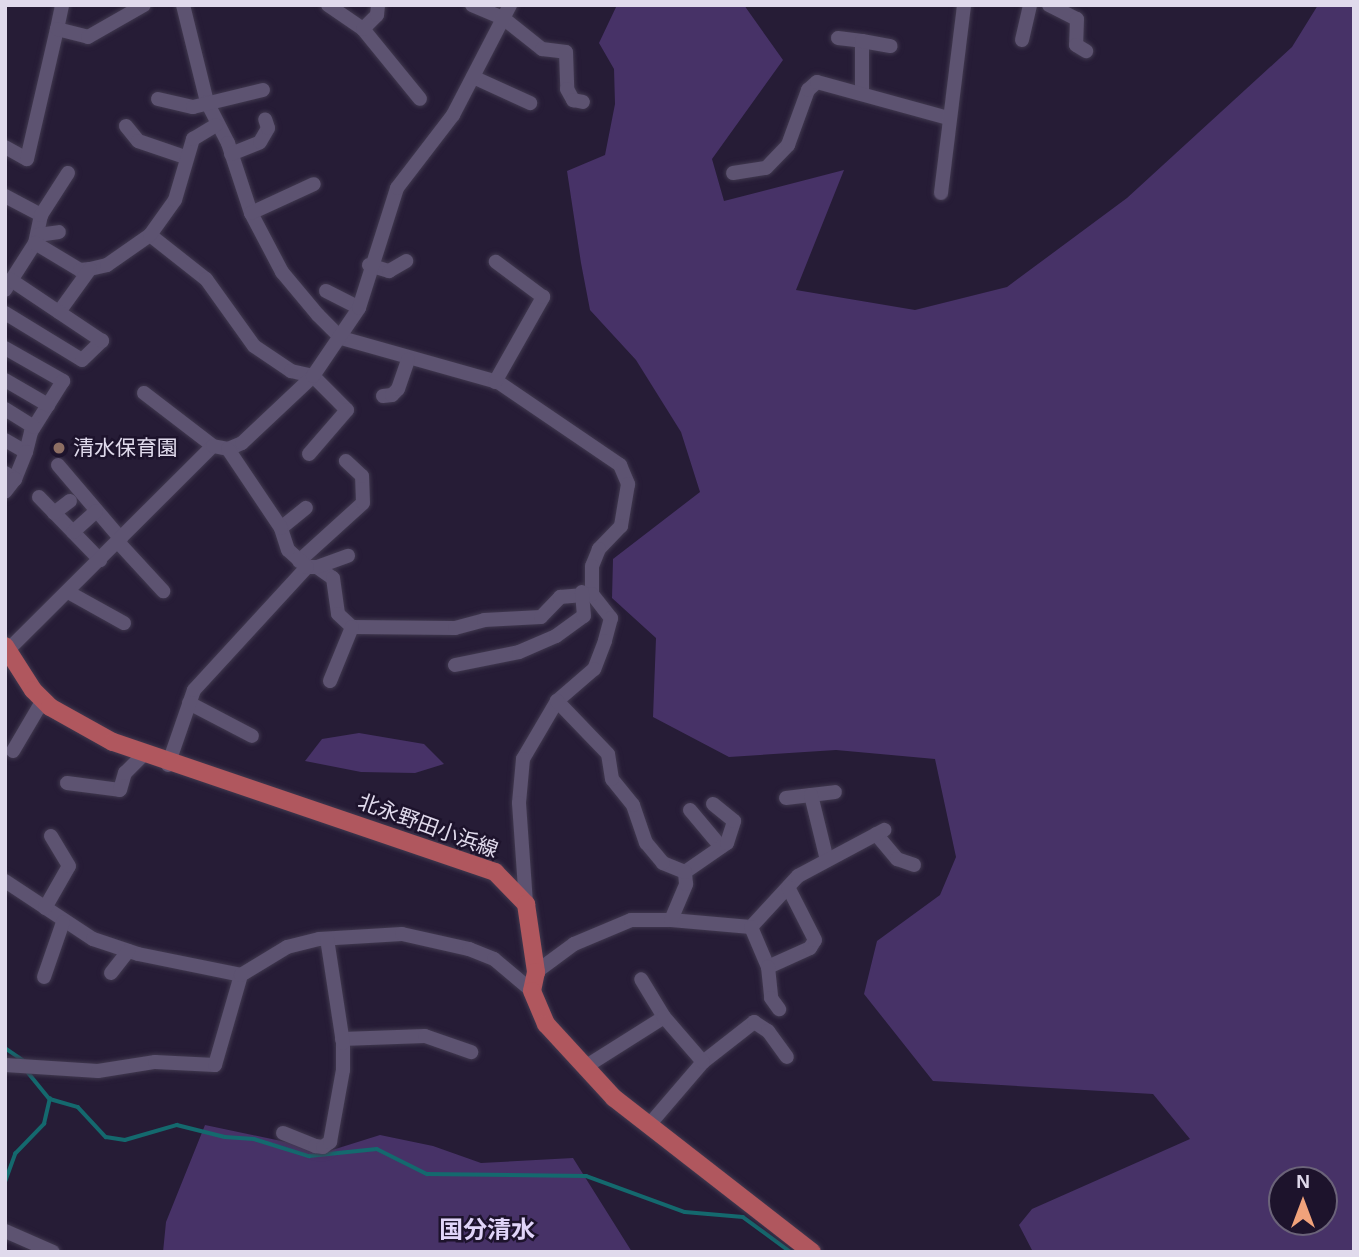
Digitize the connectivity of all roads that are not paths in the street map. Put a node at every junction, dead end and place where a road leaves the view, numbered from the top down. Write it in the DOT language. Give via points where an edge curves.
graph roads {
  1 [pos="61,5"];
  2 [pos="144,5"];
  3 [pos="183,5"];
  4 [pos="328,5"];
  5 [pos="378,5"];
  6 [pos="472,5"];
  7 [pos="964,5"];
  8 [pos="1030,5"];
  9 [pos="1049,5"];
  10 [pos="506,11"];
  11 [pos="57,29"];
  12 [pos="363,29"];
  13 [pos="838,38"];
  14 [pos="1022,40"];
  15 [pos="862,41"];
  16 [pos="891,46"];
  17 [pos="1086,51"];
  18 [pos="473,77"];
  19 [pos="262,90"];
  20 [pos="862,91"];
  21 [pos="158,99"];
  22 [pos="420,99"];
  23 [pos="207,102"];
  24 [pos="583,102"];
  25 [pos="530,103"];
  26 [pos="948,118"];
  27 [pos="265,119"];
  28 [pos="216,125"];
  29 [pos="126,126"];
  30 [pos="5,147"];
  31 [pos="231,154"];
  32 [pos="185,158"];
  33 [pos="68,173"];
  34 [pos="733,173"];
  35 [pos="314,184"];
  36 [pos="941,193"];
  37 [pos="5,197"];
  38 [pos="251,213"];
  39 [pos="41,215"];
  40 [pos="60,232"];
  41 [pos="150,235"];
  42 [pos="37,239"];
  43 [pos="406,261"];
  44 [pos="496,262"];
  45 [pos="369,265"];
  46 [pos="90,269"];
  47 [pos="8,285"];
  48 [pos="326,291"];
  49 [pos="359,308"];
  50 [pos="59,312"];
  51 [pos="5,313"];
  52 [pos="341,338"];
  53 [pos="5,348"];
  54 [pos="408,360"];
  55 [pos="313,376"];
  56 [pos="5,380"];
  57 [pos="495,382"];
  58 [pos="144,393"];
  59 [pos="383,396"];
  60 [pos="48,405"];
  61 [pos="5,409"];
  62 [pos="34,427"];
  63 [pos="5,440"];
  64 [pos="220,447"];
  65 [pos="26,452"];
  66 [pos="309,454"];
  67 [pos="346,461"];
  68 [pos="58,465"];
  69 [pos="10,476"];
  70 [pos="5,492"];
  71 [pos="39,497"];
  72 [pos="70,501"];
  73 [pos="306,508"];
  74 [pos="96,511"];
  75 [pos="54,513"];
  76 [pos="281,528"];
  77 [pos="73,532"];
  78 [pos="120,541"];
  79 [pos="348,556"];
  80 [pos="100,560"];
  81 [pos="307,565"];
  82 [pos="163,591"];
  83 [pos="68,592"];
  84 [pos="587,592"];
  85 [pos="124,623"];
  86 [pos="352,627"];
  87 [pos="8,647"];
  88 [pos="455,665"];
  89 [pos="330,681"];
  90 [pos="43,700"];
  91 [pos="557,701"];
  92 [pos="189,703"];
  93 [pos="252,736"];
  94 [pos="13,751"];
  95 [pos="142,755"];
  96 [pos="169,765"];
  97 [pos="67,783"];
  98 [pos="835,792"];
  99 [pos="811,795"];
  100 [pos="786,798"];
  101 [pos="713,804"];
  102 [pos="690,810"];
  103 [pos="51,836"];
  104 [pos="721,847"];
  105 [pos="827,860"];
  106 [pos="914,865"];
  107 [pos="685,872"];
  108 [pos="6,884"];
  109 [pos="788,887"];
  110 [pos="526,904"];
  111 [pos="45,908"];
  112 [pos="671,920"];
  113 [pos="63,922"];
  114 [pos="751,927"];
  115 [pos="327,939"];
  116 [pos="128,951"];
  117 [pos="768,967"];
  118 [pos="536,972"];
  119 [pos="111,973"];
  120 [pos="241,975"];
  121 [pos="44,977"];
  122 [pos="641,979"];
  123 [pos="532,990"];
  124 [pos="779,1009"];
  125 [pos="664,1017"];
  126 [pos="342,1039"];
  127 [pos="471,1052"];
  128 [pos="786,1057"];
  129 [pos="703,1062"];
  130 [pos="12,1066"];
  131 [pos="585,1067"];
  132 [pos="649,1125"];
  133 [pos="283,1133"];
  134 [pos="5,1231"];
  135 [pos="804,1249"];
  136 [pos="53,1252"];
  1 -- 11 [label="street"];
  2 -- 11 [label="street" via="88,37"];
  3 -- 23 [label="street"];
  4 -- 12 [label="street"];
  5 -- 12 [label="street" via="377,15"];
  6 -- 10 [label="street"];
  7 -- 26 [label="street"];
  8 -- 14 [label="street"];
  9 -- 17 [label="street" via="1077,19 1076,45"];
  10 -- 18 [label="street"];
  10 -- 24 [label="street" via="541,50 566,52 567,89 573,100"];
  11 -- 30 [label="street" via="27,159"];
  12 -- 22 [label="street"];
  13 -- 15 [label="street"];
  15 -- 16 [label="street"];
  15 -- 20 [label="street"];
  18 -- 25 [label="street"];
  18 -- 45 [label="street" via="453,115 397,188"];
  19 -- 23 [label="street"];
  20 -- 26 [label="street"];
  20 -- 34 [label="street" via="817,82 808,90 788,145 766,168"];
  21 -- 23 [label="street" via="193,107"];
  23 -- 28 [label="street"];
  26 -- 36 [label="street"];
  27 -- 31 [label="street" via="268,128 260,142"];
  28 -- 31 [label="street"];
  28 -- 32 [label="street" via="193,139"];
  29 -- 32 [label="street" via="138,141"];
  31 -- 38 [label="street"];
  32 -- 41 [label="street" via="175,200"];
  33 -- 39 [label="street"];
  35 -- 38 [label="street"];
  37 -- 39 [label="street"];
  38 -- 52 [label="street" via="282,272"];
  39 -- 42 [label="street"];
  40 -- 42 [label="street"];
  41 -- 46 [label="street" via="107,264"];
  41 -- 55 [label="street" via="206,279 254,346 291,371"];
  42 -- 46 [label="street" via="80,270"];
  42 -- 47 [label="street"];
  43 -- 45 [label="street" via="389,271"];
  44 -- 57 [label="street" via="543,297"];
  45 -- 49 [label="street"];
  46 -- 50 [label="street"];
  47 -- 50 [label="street"];
  48 -- 49 [label="street"];
  49 -- 52 [label="street"];
  50 -- 51 [label="street" via="102,341 82,360"];
  52 -- 54 [label="street"];
  52 -- 55 [label="street"];
  53 -- 60 [label="street" via="63,381"];
  54 -- 57 [label="street"];
  54 -- 59 [label="street" via="398,389"];
  55 -- 64 [label="street" via="242,443"];
  55 -- 66 [label="street" via="347,410"];
  56 -- 60 [label="street"];
  57 -- 84 [label="street" via="620,465 628,484 621,526 598,549"];
  58 -- 64 [label="street"];
  60 -- 62 [label="street"];
  61 -- 62 [label="street"];
  62 -- 65 [label="street"];
  63 -- 65 [label="street"];
  64 -- 76 [label="street"];
  64 -- 78 [label="street"];
  65 -- 69 [label="street"];
  67 -- 81 [label="street" via="362,477 363,503"];
  68 -- 74 [label="street"];
  69 -- 70 [label="street"];
  71 -- 75 [label="street"];
  72 -- 75 [label="street"];
  73 -- 76 [label="street"];
  74 -- 77 [label="street"];
  74 -- 78 [label="street"];
  75 -- 77 [label="street"];
  76 -- 81 [label="street" via="288,550"];
  77 -- 80 [label="street"];
  78 -- 80 [label="street"];
  78 -- 82 [label="street"];
  79 -- 81 [label="street"];
  80 -- 83 [label="street"];
  81 -- 86 [label="street" via="333,578 338,614"];
  81 -- 92 [label="street" via="202,680"];
  83 -- 85 [label="street"];
  83 -- 87 [label="street"];
  84 -- 86 [label="street" via="560,597 541,617 484,620 455,628"];
  84 -- 88 [label="street" via="584,616 556,636 519,652"];
  84 -- 91 [label="street" via="611,618 605,641 594,669"];
  86 -- 89 [label="street"];
  87 -- 90 [label="main road, 北永野田小浜線"];
  90 -- 94 [label="street"];
  90 -- 95 [label="main road, 北永野田小浜線" via="59,715"];
  91 -- 107 [label="street" via="608,754 612,779 633,806 646,843 663,863"];
  91 -- 110 [label="street" via="523,759 519,803"];
  92 -- 93 [label="street"];
  92 -- 96 [label="street"];
  95 -- 96 [label="main road, 北永野田小浜線"];
  95 -- 97 [label="street" via="125,773 120,790"];
  96 -- 110 [label="main road, 北永野田小浜線" via="482,866 514,888"];
  98 -- 99 [label="street"];
  99 -- 100 [label="street"];
  99 -- 105 [label="street"];
  101 -- 104 [label="street" via="734,821"];
  102 -- 104 [label="street"];
  103 -- 111 [label="street" via="69,866"];
  104 -- 107 [label="street"];
  105 -- 106 [label="street" via="880,832 897,859"];
  105 -- 109 [label="street"];
  107 -- 112 [label="street" via="684,893"];
  108 -- 111 [label="street"];
  109 -- 114 [label="street"];
  109 -- 117 [label="street" via="815,940 810,948"];
  110 -- 118 [label="main road"];
  111 -- 113 [label="street"];
  112 -- 114 [label="street"];
  112 -- 118 [label="street" via="631,920 574,944"];
  113 -- 116 [label="street"];
  113 -- 121 [label="street"];
  114 -- 117 [label="street"];
  115 -- 120 [label="street" via="286,947"];
  115 -- 123 [label="street" via="402,934 469,949 494,959"];
  115 -- 126 [label="street"];
  116 -- 119 [label="street"];
  116 -- 120 [label="street"];
  117 -- 124 [label="street" via="771,998"];
  118 -- 123 [label="main road"];
  120 -- 130 [label="street" via="215,1065 155,1062 98,1071"];
  122 -- 125 [label="street"];
  123 -- 131 [label="main road" via="541,1018"];
  125 -- 129 [label="street"];
  125 -- 131 [label="street"];
  126 -- 127 [label="street" via="425,1036"];
  126 -- 133 [label="street" via="343,1070 330,1142 315,1146"];
  128 -- 129 [label="street" via="768,1031 754,1022"];
  129 -- 132 [label="street"];
  131 -- 132 [label="main road"];
  132 -- 135 [label="main road"];
  134 -- 136 [label="street"];
}
